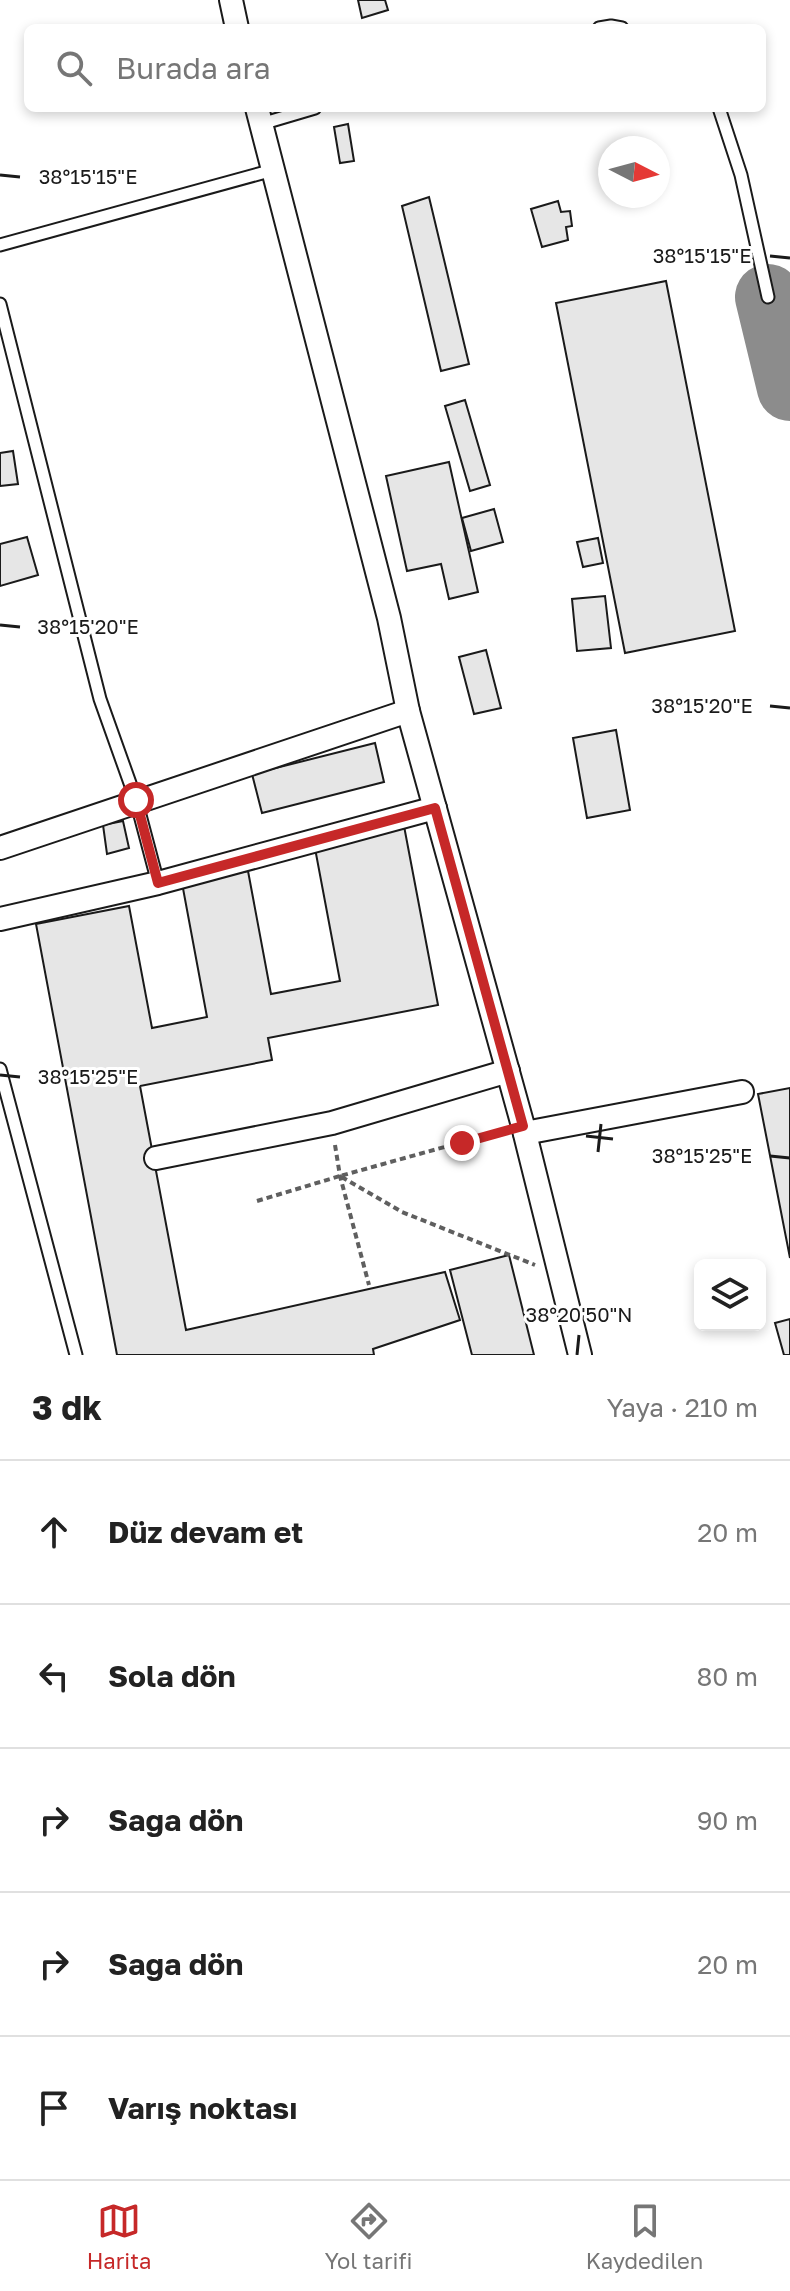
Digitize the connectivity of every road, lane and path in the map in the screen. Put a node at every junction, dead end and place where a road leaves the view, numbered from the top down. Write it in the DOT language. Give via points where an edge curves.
graph roads {
  1 [pos="231,0"];
  2 [pos="236,24"];
  3 [pos="287,112"];
  4 [pos="720,112"];
  5 [pos="259,116"];
  6 [pos="273,170"];
  7 [pos="0,245"];
  8 [pos="768,297"];
  9 [pos="0,304"];
  10 [pos="408,711"];
  11 [pos="136,800"];
  12 [pos="435,808"];
  13 [pos="0,848"];
  14 [pos="158,883"];
  15 [pos="0,919"];
  16 [pos="0,1069"];
  17 [pos="508,1071"];
  18 [pos="742,1092"];
  19 [pos="332,1123"];
  20 [pos="524,1129"];
  21 [pos="156,1158"];
  22 [pos="340,1176"];
  23 [pos="257,1201"];
  24 [pos="562,1279"];
  25 [pos="369,1285"];
  26 [pos="76,1355"];
  27 [pos="580,1355"];
  1 -- 2 [label="street"];
  3 -- 5 [label="lane"];
  4 -- 8 [label="lane" via="741,175"];
  5 -- 6 [label="street"];
  6 -- 7 [label="lane"];
  6 -- 10 [label="street" via="389,618"];
  9 -- 11 [label="lane" via="100,699"];
  10 -- 11 [label="street"];
  10 -- 12 [label="street"];
  11 -- 13 [label="street"];
  11 -- 14 [label="lane"];
  12 -- 14 [label="street"];
  12 -- 17 [label="street"];
  14 -- 15 [label="street"];
  16 -- 26 [label="lane"];
  17 -- 19 [label="street"];
  17 -- 20 [label="street"];
  18 -- 20 [label="street"];
  19 -- 21 [label="street"];
  19 -- 22 [label="path"];
  20 -- 22 [label="path"];
  20 -- 24 [label="street"];
  22 -- 23 [label="path"];
  22 -- 24 [label="path" via="402,1212"];
  22 -- 25 [label="path"];
  24 -- 27 [label="street"];
}
